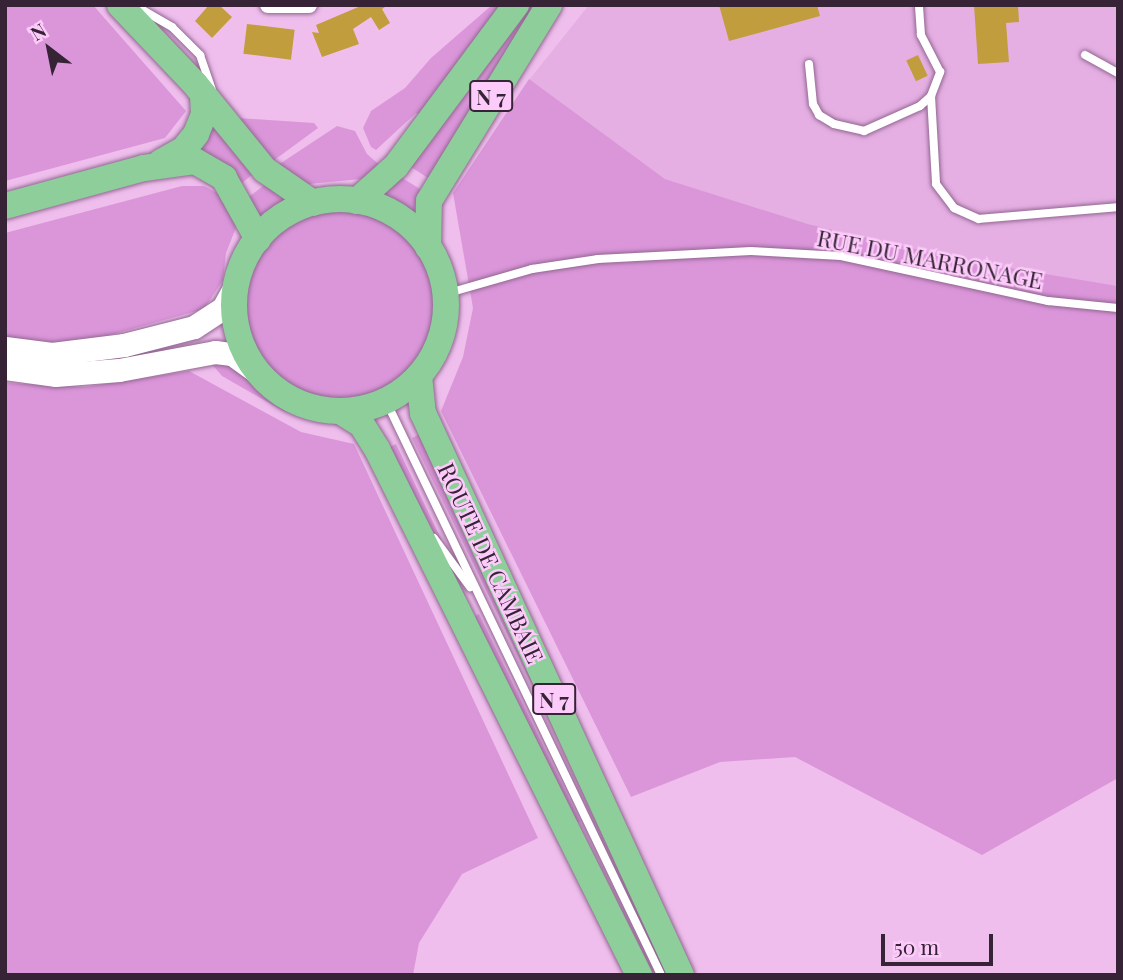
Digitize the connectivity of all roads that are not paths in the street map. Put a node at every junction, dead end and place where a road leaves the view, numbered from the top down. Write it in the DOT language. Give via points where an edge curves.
graph roads {
  1 [pos="120,5"];
  2 [pos="134,5"];
  3 [pos="268,5"];
  4 [pos="309,5"];
  5 [pos="516,5"];
  6 [pos="549,5"];
  7 [pos="919,5"];
  8 [pos="1085,55"];
  9 [pos="809,64"];
  10 [pos="1118,73"];
  11 [pos="202,94"];
  12 [pos="931,96"];
  13 [pos="223,119"];
  14 [pos="153,166"];
  15 [pos="357,201"];
  16 [pos="313,203"];
  17 [pos="5,206"];
  18 [pos="1118,207"];
  19 [pos="258,239"];
  20 [pos="428,247"];
  21 [pos="236,285"];
  22 [pos="445,294"];
  23 [pos="1118,309"];
  24 [pos="5,348"];
  25 [pos="5,368"];
  26 [pos="258,373"];
  27 [pos="419,376"];
  28 [pos="386,401"];
  29 [pos="340,411"];
  30 [pos="377,449"];
  31 [pos="482,603"];
  32 [pos="639,975"];
  33 [pos="661,975"];
  34 [pos="681,975"];
  1 -- 11 [label="main road"];
  2 -- 13 [label="lane" via="172,27 200,55"];
  3 -- 4 [label="street"];
  5 -- 15 [label="main road, N 7" via="396,166"];
  6 -- 20 [label="main road, N 7" via="429,201"];
  7 -- 12 [label="lane" via="921,35 940,72"];
  8 -- 10 [label="lane"];
  9 -- 12 [label="lane" via="813,104 834,124 864,131 920,106"];
  11 -- 13 [label="main road"];
  11 -- 14 [label="main road" via="204,114 196,134 184,149"];
  12 -- 18 [label="lane" via="936,184 954,208 979,219"];
  13 -- 16 [label="main road" via="265,170"];
  14 -- 17 [label="main road"];
  14 -- 19 [label="main road" via="195,161 226,181"];
  15 -- 16 [label="main road"];
  15 -- 20 [label="main road" via="405,221"];
  16 -- 19 [label="main road" via="283,217"];
  19 -- 21 [label="main road"];
  20 -- 22 [label="main road"];
  21 -- 24 [label="main road" via="223,308 194,327 124,345 52,354"];
  21 -- 26 [label="main road" via="237,326 242,346"];
  22 -- 23 [label="lane, RUE DU MARRONAGE" via="532,269 598,259 751,251 841,256 1048,301"];
  22 -- 27 [label="main road" via="444,323 435,352"];
  25 -- 26 [label="main road" via="55,375 119,370 215,352 232,354"];
  26 -- 29 [label="main road" via="281,394 309,407"];
  27 -- 28 [label="main road"];
  27 -- 34 [label="main road, ROUTE DE CAMBAIE / N 7" via="427,424"];
  28 -- 29 [label="main road"];
  28 -- 31 [label="lane"];
  29 -- 30 [label="main road" via="362,425"];
  30 -- 31 [label="lane"];
  30 -- 32 [label="main road, N 7"];
  31 -- 33 [label="lane"];
}
